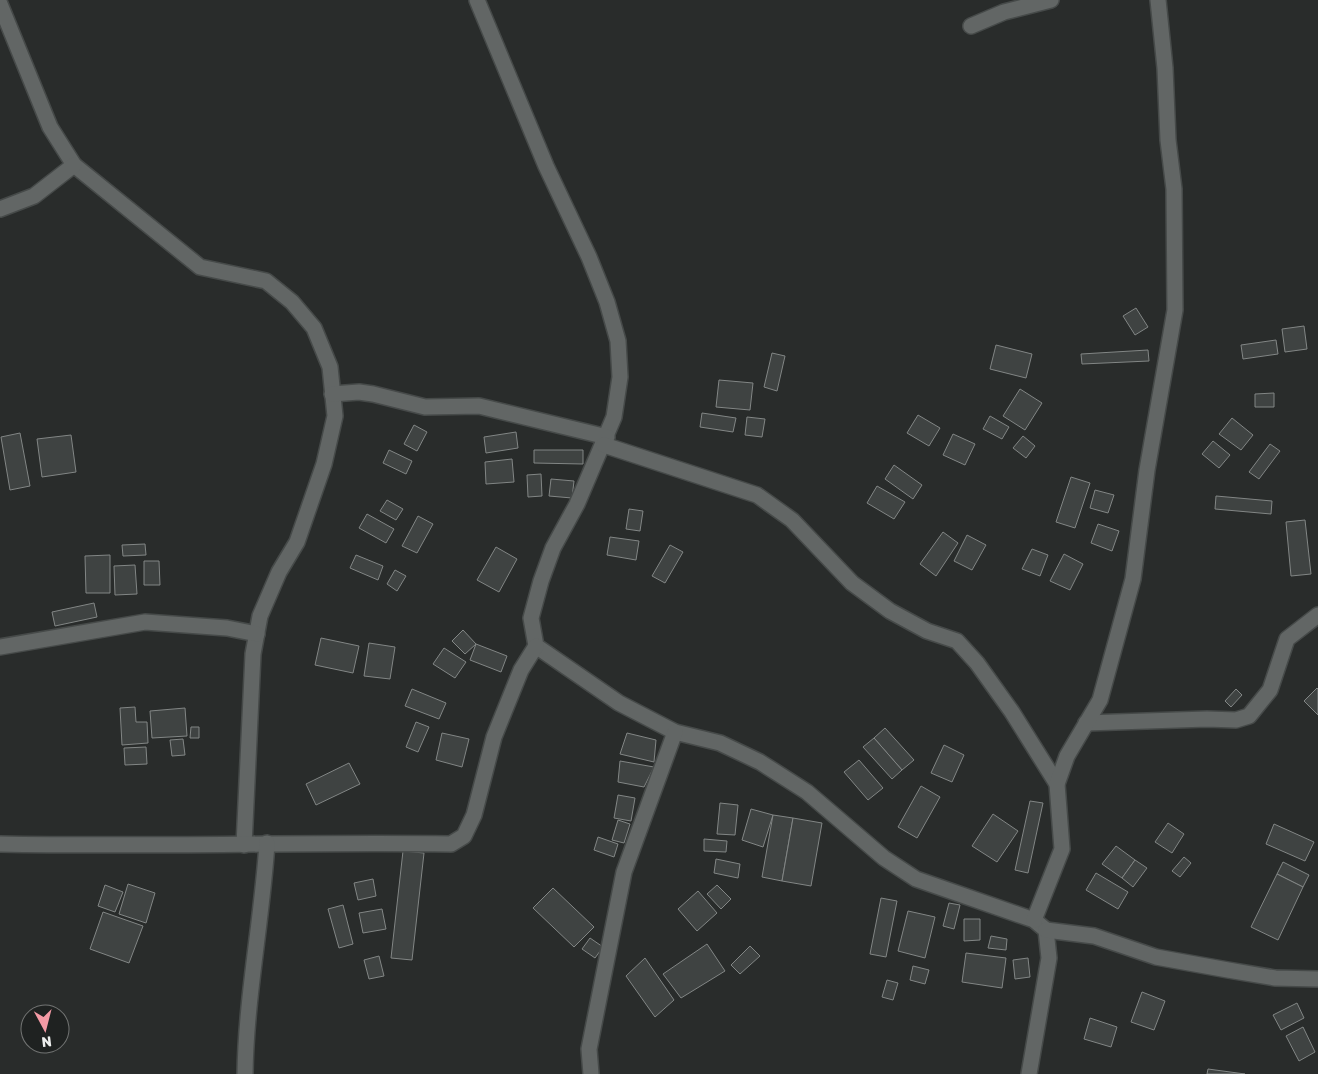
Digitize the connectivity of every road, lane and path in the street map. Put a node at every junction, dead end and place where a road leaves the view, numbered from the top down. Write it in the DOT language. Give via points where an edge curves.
graph roads {
  1 [pos="477,0"];
  2 [pos="1051,0"];
  3 [pos="1158,0"];
  4 [pos="0,4"];
  5 [pos="971,26"];
  6 [pos="74,165"];
  7 [pos="0,209"];
  8 [pos="332,394"];
  9 [pos="605,440"];
  10 [pos="1318,615"];
  11 [pos="257,634"];
  12 [pos="536,646"];
  13 [pos="0,647"];
  14 [pos="1086,724"];
  15 [pos="675,732"];
  16 [pos="1057,784"];
  17 [pos="267,843"];
  18 [pos="0,844"];
  19 [pos="244,845"];
  20 [pos="1034,920"];
  21 [pos="1046,930"];
  22 [pos="1318,979"];
  23 [pos="244,1074"];
  24 [pos="591,1074"];
  25 [pos="1029,1074"];
  1 -- 9 [label="street" via="607,302 618,341 620,377 614,417"];
  2 -- 5 [label="street" via="1004,12"];
  3 -- 14 [label="street" via="1174,189 1175,310 1145,479 1133,579 1100,700"];
  4 -- 6 [label="street" via="50,127"];
  6 -- 7 [label="street" via="34,196"];
  6 -- 8 [label="street" via="200,267 266,281 292,302 314,328 330,367"];
  8 -- 9 [label="street" via="359,392 425,406 479,406"];
  8 -- 11 [label="street" via="335,416 324,464 297,542 279,572 260,616"];
  9 -- 12 [label="street" via="577,504 553,548 541,581 531,618"];
  9 -- 16 [label="street" via="757,496 792,520 852,583 890,611 927,631 957,641 1012,712"];
  10 -- 14 [label="street" via="1287,639 1270,690 1249,716 1236,720"];
  11 -- 13 [label="street" via="227,628 145,622"];
  11 -- 19 [label="street" via="253,654"];
  12 -- 15 [label="street" via="618,703"];
  12 -- 17 [label="street" via="522,670 494,737 474,815 464,836 451,844"];
  14 -- 16 [label="street" via="1067,756"];
  15 -- 20 [label="street" via="720,743 760,762 807,792 884,858 916,878"];
  15 -- 24 [label="street" via="624,872 589,1049"];
  16 -- 20 [label="street" via="1062,850"];
  17 -- 19 [label="street"];
  17 -- 23 [label="street" via="246,1023"];
  18 -- 19 [label="street"];
  20 -- 21 [label="street"];
  21 -- 22 [label="street" via="1094,936 1156,957 1228,970 1276,978"];
  21 -- 25 [label="street" via="1049,958"];
}
